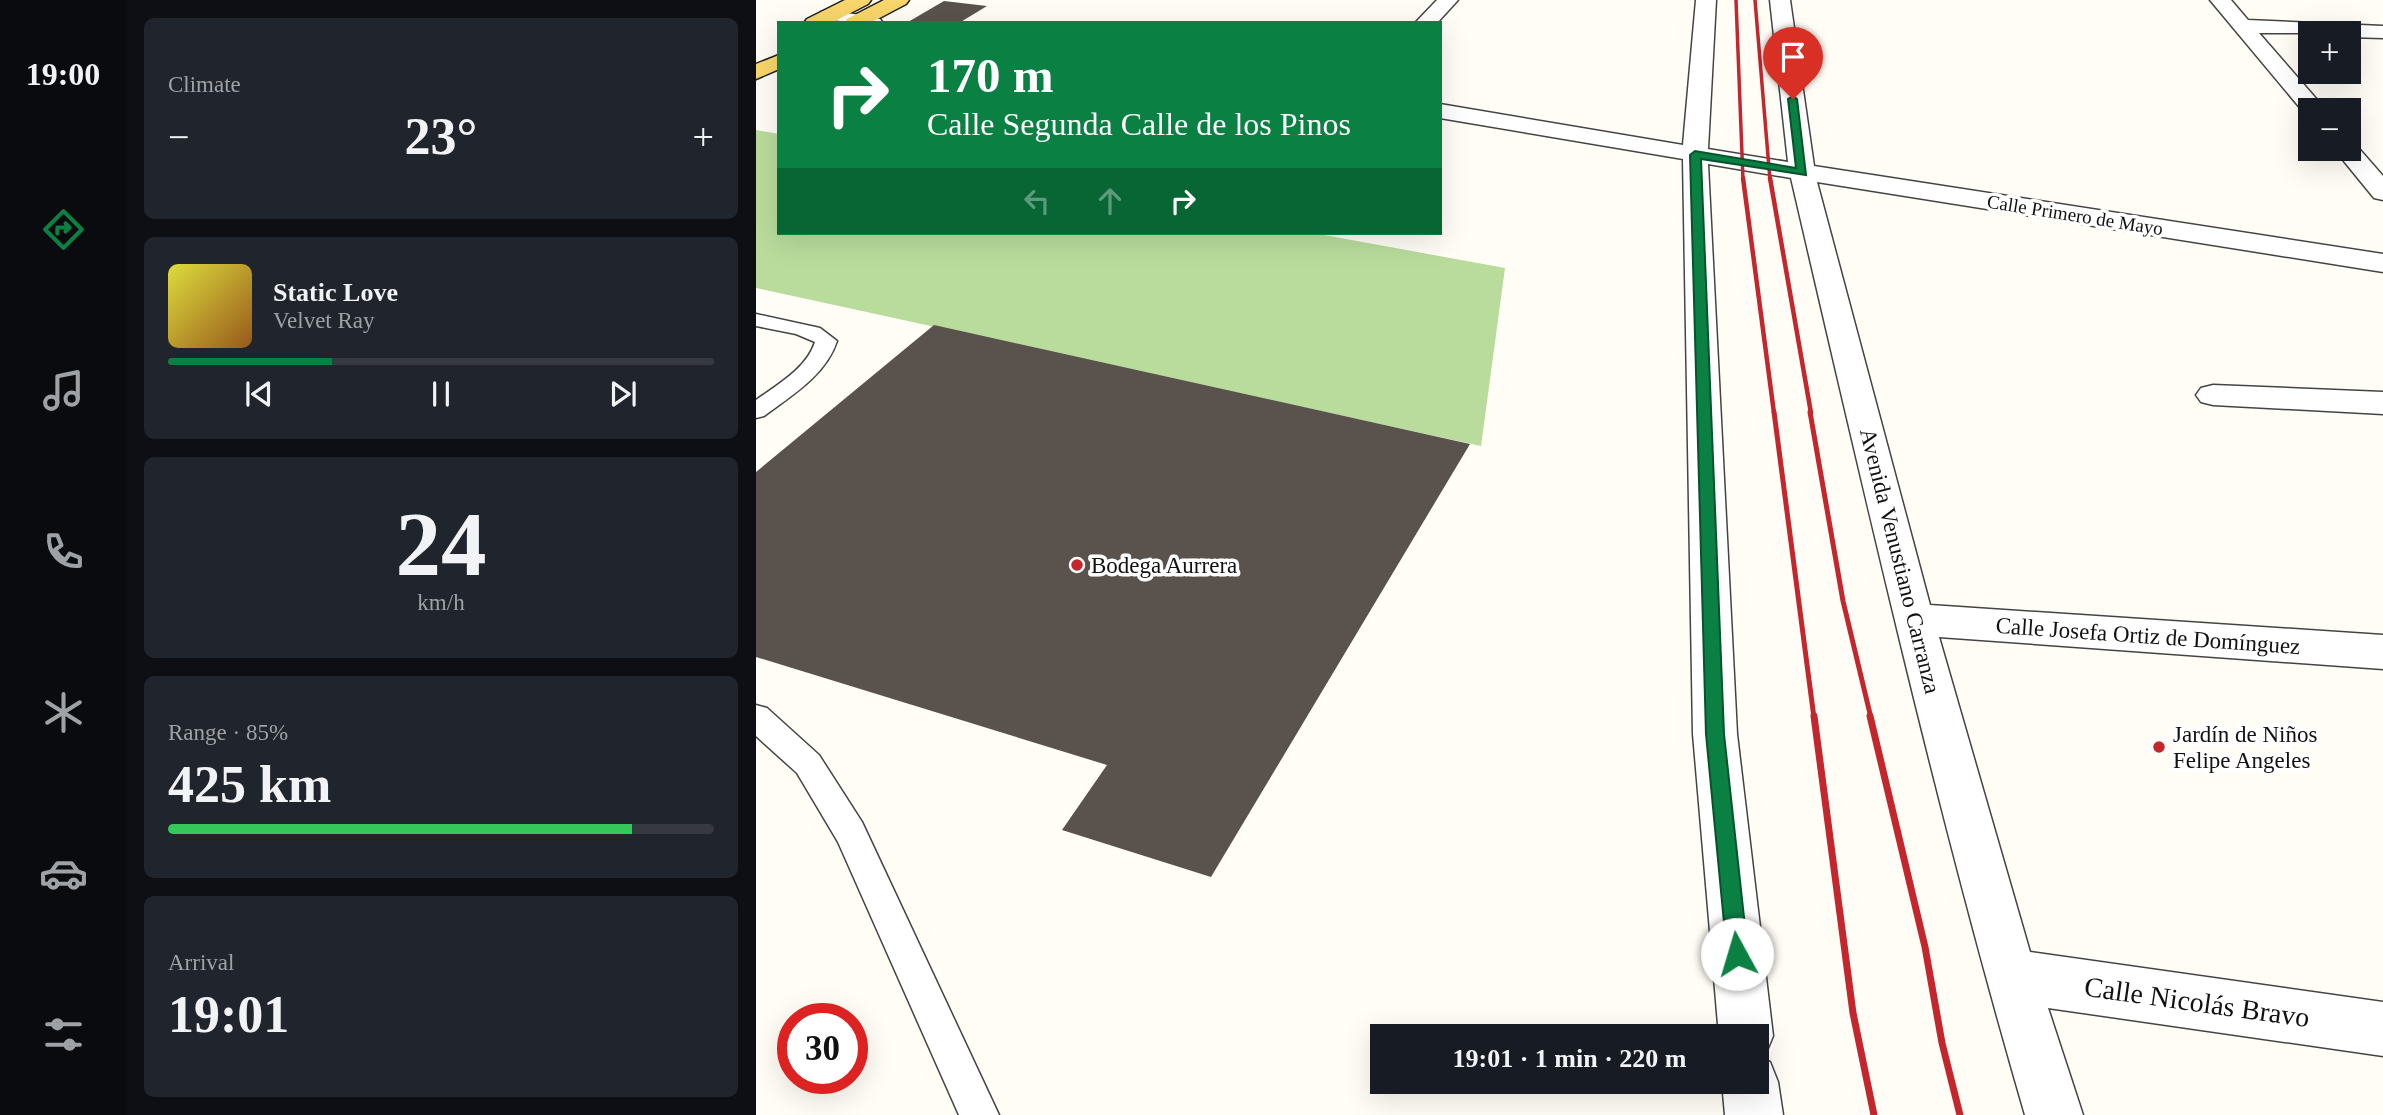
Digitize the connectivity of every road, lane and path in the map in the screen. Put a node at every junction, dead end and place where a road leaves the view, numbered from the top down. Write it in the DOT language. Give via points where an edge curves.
graph roads {
  1 [pos="899,0"];
  2 [pos="1448,0"];
  3 [pos="1706,0"];
  4 [pos="1780,0"];
  5 [pos="2220,0"];
  6 [pos="862,16"];
  7 [pos="821,20"];
  8 [pos="1427,21"];
  9 [pos="2244,26"];
  10 [pos="2383,32"];
  11 [pos="777,41"];
  12 [pos="2262,48"];
  13 [pos="2286,49"];
  14 [pos="756,51"];
  15 [pos="777,62"];
  16 [pos="756,72"];
  17 [pos="2304,98"];
  18 [pos="1442,111"];
  19 [pos="1695,155"];
  20 [pos="2356,161"];
  21 [pos="1785,169"];
  22 [pos="2383,192"];
  23 [pos="2383,263"];
  24 [pos="756,320"];
  25 [pos="2213,396"];
  26 [pos="2383,403"];
  27 [pos="756,411"];
  28 [pos="1914,620"];
  29 [pos="2383,652"];
  30 [pos="756,717"];
  31 [pos="2011,976"];
  32 [pos="1745,1024"];
  33 [pos="2383,1029"];
  34 [pos="1751,1094"];
  35 [pos="979,1115"];
  36 [pos="1754,1115"];
  37 [pos="2054,1115"];
  1 -- 6 [label="main road"];
  2 -- 8 [label="street"];
  3 -- 19 [label="street"];
  4 -- 21 [label="street, Avenida Venustiano Carranza"];
  5 -- 9 [label="street"];
  6 -- 7 [label="street"];
  9 -- 10 [label="street"];
  9 -- 12 [label="street"];
  11 -- 14 [label="main road"];
  12 -- 13 [label="street"];
  12 -- 17 [label="street"];
  15 -- 16 [label="main road"];
  18 -- 19 [label="street, Calle Primero de Mayo"];
  19 -- 21 [label="street, Calle Primero de Mayo"];
  19 -- 32 [label="street" via="1715,734"];
  20 -- 22 [label="street"];
  21 -- 23 [label="street, Calle Primero de Mayo"];
  21 -- 28 [label="street, Avenida Venustiano Carranza"];
  24 -- 27 [label="lane" via="811,331 826,341 816,361"];
  25 -- 26 [label="street"];
  28 -- 29 [label="street, Calle Josefa Ortiz de Domínguez"];
  28 -- 31 [label="street, Avenida Venustiano Carranza"];
  30 -- 35 [label="lane" via="807,764 850,832"];
  31 -- 33 [label="street, Calle Nicolás Bravo"];
  31 -- 37 [label="street, Avenida Venustiano Carranza"];
  34 -- 36 [label="street"];
}
